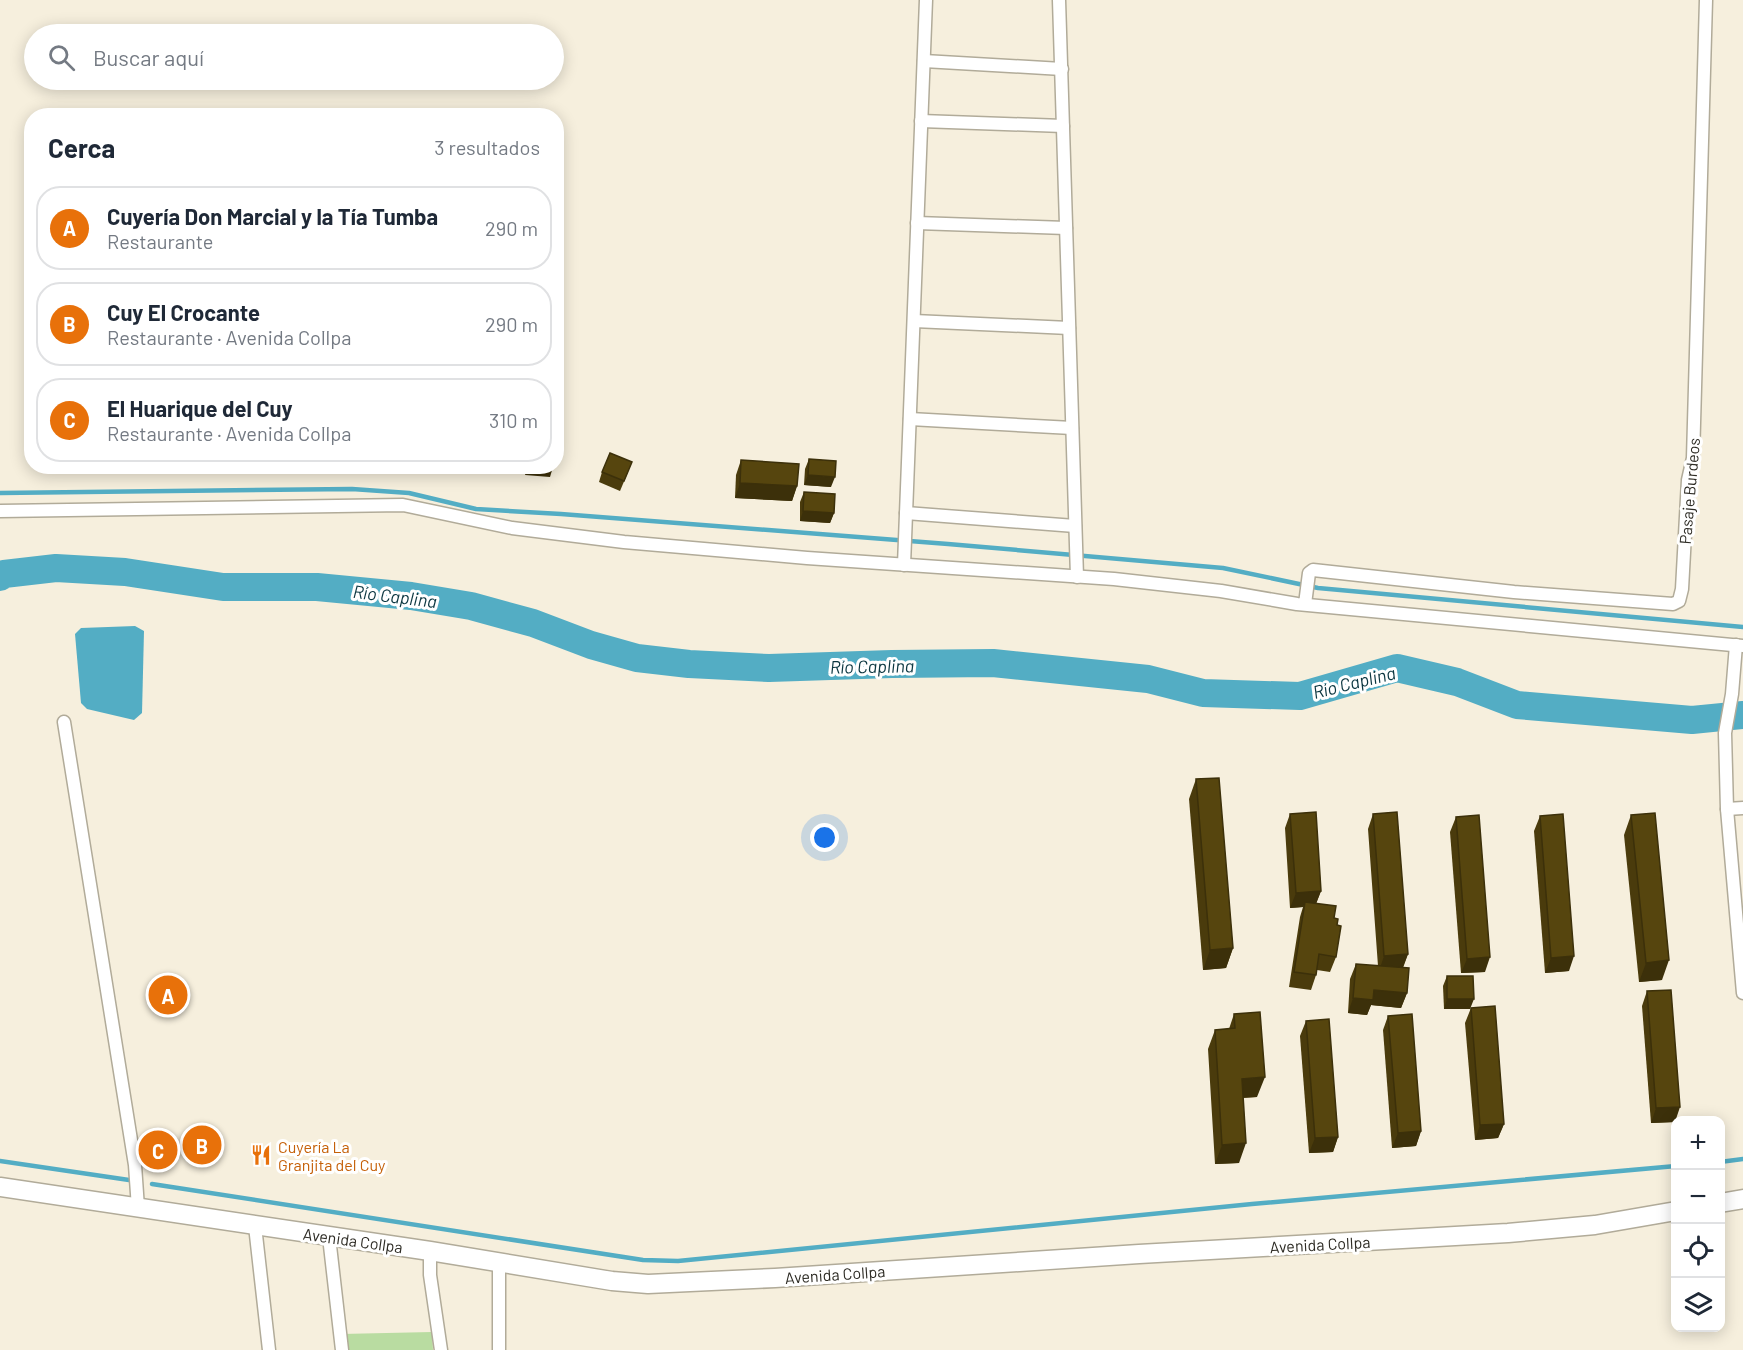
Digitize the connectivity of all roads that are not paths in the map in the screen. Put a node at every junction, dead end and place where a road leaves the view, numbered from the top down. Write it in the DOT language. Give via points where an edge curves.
graph roads {
  1 [pos="926,0"];
  2 [pos="1059,0"];
  3 [pos="1706,0"];
  4 [pos="924,61"];
  5 [pos="1062,69"];
  6 [pos="921,121"];
  7 [pos="1063,126"];
  8 [pos="918,223"];
  9 [pos="1066,228"];
  10 [pos="914,321"];
  11 [pos="1069,328"];
  12 [pos="910,419"];
  13 [pos="1072,428"];
  14 [pos="0,511"];
  15 [pos="906,513"];
  16 [pos="1075,526"];
  17 [pos="904,565"];
  18 [pos="1077,577"];
  19 [pos="1306,592"];
  20 [pos="1740,646"];
  21 [pos="64,722"];
  22 [pos="1743,808"];
  23 [pos="1727,809"];
  24 [pos="1743,993"];
  25 [pos="0,1187"];
  26 [pos="1743,1199"];
  27 [pos="1725,1202"];
  28 [pos="138,1208"];
  29 [pos="1671,1212"];
  30 [pos="255,1226"];
  31 [pos="329,1237"];
  32 [pos="430,1251"];
  33 [pos="499,1263"];
  34 [pos="269,1350"];
  35 [pos="342,1350"];
  36 [pos="441,1350"];
  37 [pos="499,1350"];
  1 -- 4 [label="street"];
  2 -- 5 [label="street"];
  3 -- 19 [label="street, Pasaje Burdeos" via="1693,458 1679,601 1673,604 1514,592 1313,570"];
  4 -- 5 [label="street"];
  4 -- 6 [label="street"];
  5 -- 7 [label="street"];
  6 -- 7 [label="street"];
  6 -- 8 [label="street"];
  7 -- 9 [label="street"];
  8 -- 9 [label="street"];
  8 -- 10 [label="street"];
  9 -- 11 [label="street"];
  10 -- 11 [label="street"];
  10 -- 12 [label="street"];
  11 -- 13 [label="street"];
  12 -- 13 [label="street"];
  12 -- 15 [label="street"];
  13 -- 16 [label="street"];
  14 -- 17 [label="street" via="403,505 512,528 624,542"];
  15 -- 16 [label="street"];
  15 -- 17 [label="street"];
  16 -- 18 [label="street"];
  17 -- 18 [label="street"];
  18 -- 19 [label="street" via="1221,591"];
  19 -- 20 [label="street"];
  20 -- 23 [label="street" via="1725,733"];
  21 -- 28 [label="street" via="135,1165"];
  22 -- 23 [label="street"];
  23 -- 24 [label="street"];
  25 -- 28 [label="main road, Avenida Collpa"];
  26 -- 27 [label="main road"];
  28 -- 30 [label="main road, Avenida Collpa"];
  29 -- 33 [label="main road, Avenida Collpa" via="1595,1225 1508,1233 686,1283 612,1281"];
  30 -- 31 [label="main road, Avenida Collpa"];
  30 -- 34 [label="street"];
  31 -- 32 [label="main road, Avenida Collpa"];
  31 -- 35 [label="street"];
  32 -- 33 [label="main road, Avenida Collpa"];
  32 -- 36 [label="street"];
  33 -- 37 [label="street"];
}
